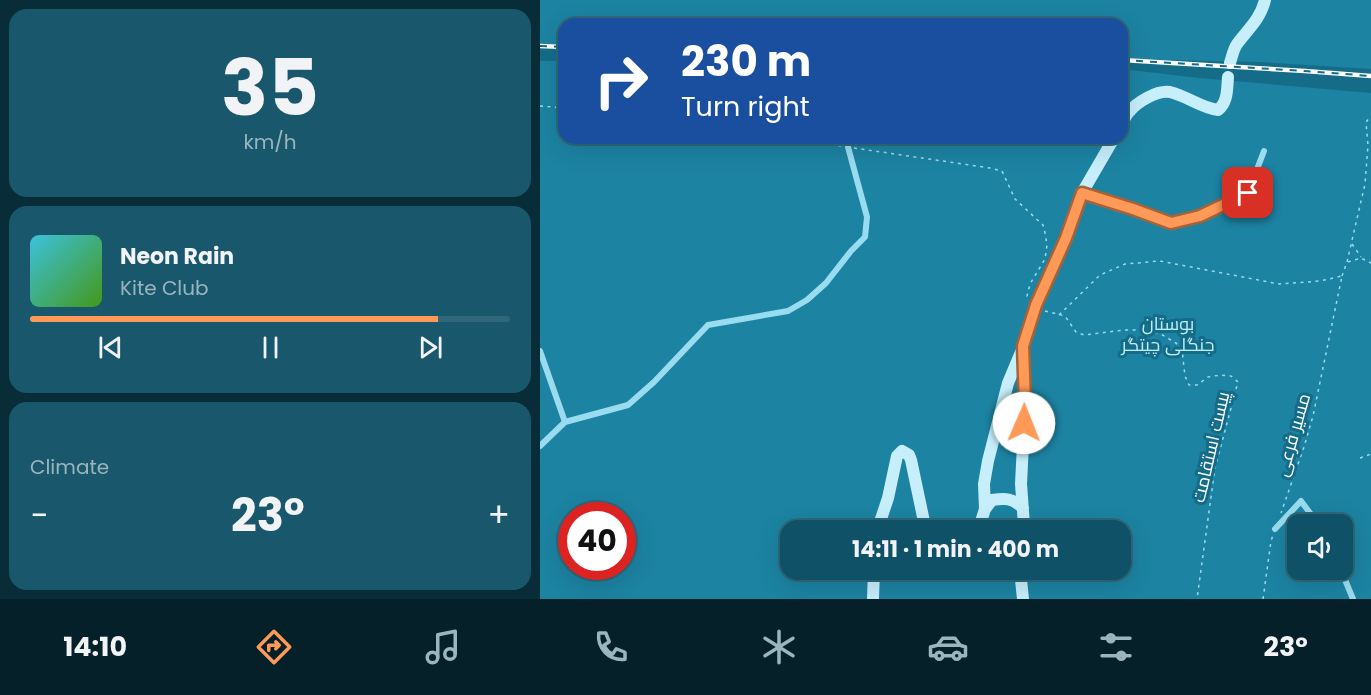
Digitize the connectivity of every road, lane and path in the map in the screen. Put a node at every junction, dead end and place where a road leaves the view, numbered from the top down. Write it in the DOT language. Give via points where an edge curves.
graph roads {
  1 [pos="1265,0"];
  2 [pos="1230,63"];
  3 [pos="1228,77"];
  4 [pos="540,106"];
  5 [pos="558,108"];
  6 [pos="1128,114"];
  7 [pos="1371,116"];
  8 [pos="830,144"];
  9 [pos="1111,144"];
  10 [pos="848,147"];
  11 [pos="1264,151"];
  12 [pos="1082,193"];
  13 [pos="1351,243"];
  14 [pos="1361,258"];
  15 [pos="1347,262"];
  16 [pos="1371,263"];
  17 [pos="1342,276"];
  18 [pos="1036,305"];
  19 [pos="1059,315"];
  20 [pos="1023,346"];
  21 [pos="540,351"];
  22 [pos="565,422"];
  23 [pos="540,446"];
  24 [pos="1371,454"];
  25 [pos="1360,458"];
  26 [pos="1023,508"];
  27 [pos="985,509"];
  28 [pos="1289,514"];
  29 [pos="1311,514"];
  30 [pos="1287,516"];
  31 [pos="881,520"];
  32 [pos="924,520"];
  33 [pos="982,520"];
  34 [pos="1024,520"];
  35 [pos="1275,529"];
  36 [pos="874,580"];
  37 [pos="1021,580"];
  38 [pos="1345,580"];
  39 [pos="873,599"];
  40 [pos="1023,599"];
  41 [pos="1197,599"];
  42 [pos="1263,599"];
  43 [pos="1353,599"];
  1 -- 2 [label="street" via="1252,27 1235,46"];
  3 -- 6 [label="street" via="1227,94 1218,110 1170,92 1159,92"];
  4 -- 5 [label="path"];
  7 -- 13 [label="path, مسیر فرعی" via="1366,122 1365,184"];
  8 -- 10 [label="path"];
  9 -- 12 [label="street"];
  10 -- 18 [label="path" via="1002,171 1016,199 1043,225 1045,259 1027,296"];
  10 -- 22 [label="street" via="867,217 865,237 826,283 788,310 708,325 628,405"];
  11 -- 12 [label="street" via="1248,193 1200,216 1171,223"];
  12 -- 18 [label="street"];
  13 -- 14 [label="path"];
  13 -- 15 [label="path, مسیر فرعی"];
  14 -- 15 [label="path"];
  14 -- 16 [label="path"];
  15 -- 17 [label="path, مسیر فرعی"];
  17 -- 19 [label="path" via="1279,284 1160,261 1125,264 1100,275"];
  17 -- 35 [label="path, مسیر فرعی" via="1314,416"];
  18 -- 19 [label="path, پیست استقامت"];
  18 -- 20 [label="street"];
  19 -- 41 [label="path, پیست استقامت" via="1065,316 1076,332 1084,334 1141,330 1168,337 1182,350 1190,385 1220,375 1231,376 1238,382 1215,468"];
  20 -- 26 [label="street"];
  20 -- 27 [label="street" via="1008,383 988,461"];
  21 -- 22 [label="street"];
  22 -- 23 [label="street"];
  24 -- 25 [label="path"];
  26 -- 27 [label="street" via="1003,499 992,500"];
  26 -- 34 [label="street"];
  27 -- 33 [label="street"];
  28 -- 29 [label="street" via="1301,501"];
  30 -- 35 [label="street"];
  31 -- 32 [label="street" via="897,456 902,451 911,460"];
  35 -- 42 [label="path, مسیر فرعی"];
  36 -- 39 [label="street"];
  37 -- 40 [label="street"];
  38 -- 43 [label="street"];
}
